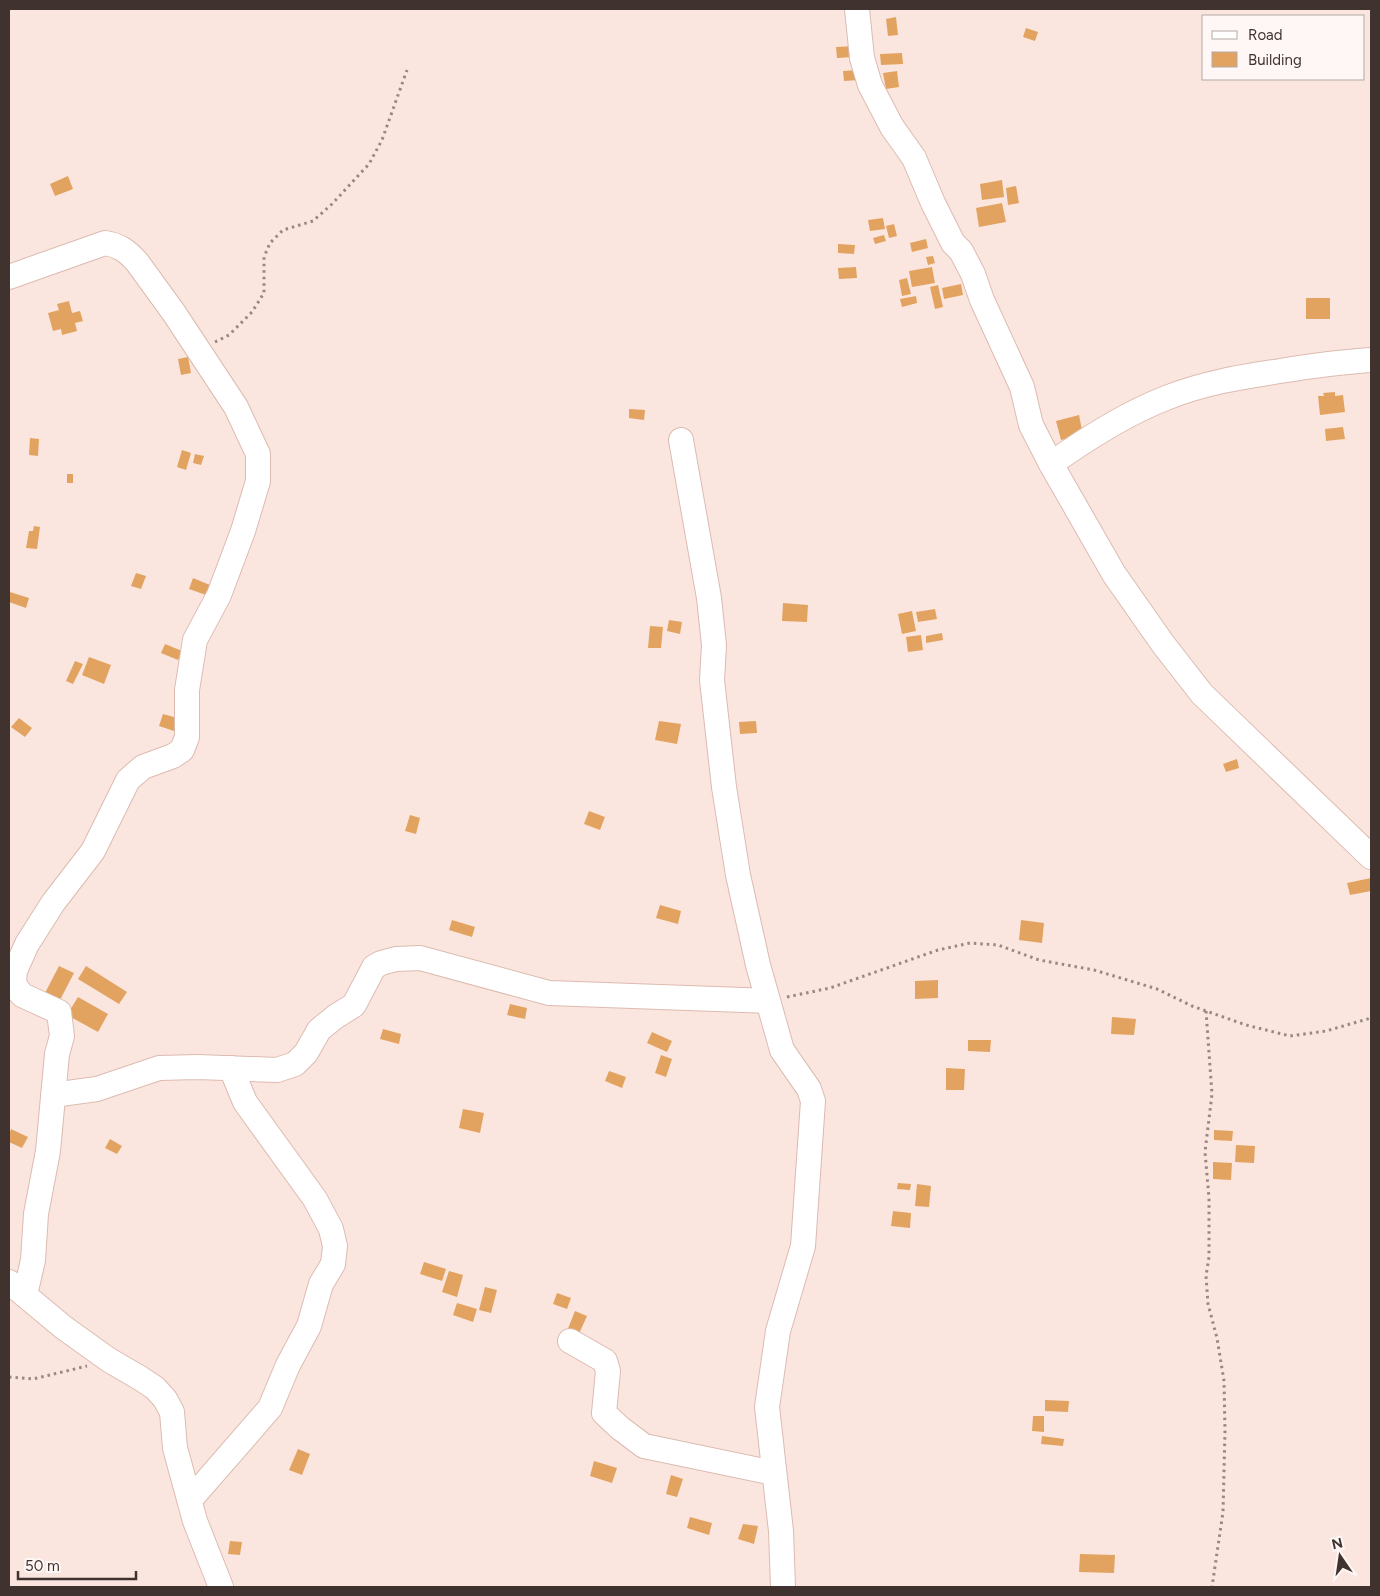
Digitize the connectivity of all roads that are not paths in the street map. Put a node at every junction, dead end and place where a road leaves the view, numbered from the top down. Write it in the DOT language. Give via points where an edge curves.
graph roads {
  1 [pos="857,9"];
  2 [pos="9,278"];
  3 [pos="1371,360"];
  4 [pos="681,440"];
  5 [pos="1050,464"];
  6 [pos="1371,857"];
  7 [pos="768,1001"];
  8 [pos="231,1068"];
  9 [pos="53,1095"];
  10 [pos="17,1289"];
  11 [pos="570,1341"];
  12 [pos="774,1474"];
  13 [pos="190,1500"];
  14 [pos="221,1587"];
  15 [pos="783,1587"];
  1 -- 5 [label="street" via="862,58 870,85 892,127 914,158 953,243 973,274 1022,386 1031,425"];
  2 -- 9 [label="street" via="105,243 127,251 200,351 236,408 258,454 258,481 243,531 219,595 196,640 187,690 186,737 182,750 143,767 128,780 93,851 53,903 27,944 15,971 16,988 22,995 56,1010 60,1015 62,1036"];
  3 -- 5 [label="street" via="1229,379 1189,389 1164,398 1102,430"];
  4 -- 7 [label="street" via="709,598 714,645 713,689 724,787 738,875"];
  5 -- 6 [label="street" via="1114,574 1202,694"];
  7 -- 8 [label="street" via="549,994 420,958 396,959 374,967 354,1005 319,1030 306,1053 295,1064 277,1070"];
  7 -- 12 [label="street" via="782,1050 809,1089 813,1101 803,1246 778,1331 768,1407"];
  8 -- 9 [label="street" via="160,1068 96,1089"];
  8 -- 13 [label="street" via="245,1102 315,1199 335,1246 333,1264 321,1284 309,1326 270,1408"];
  9 -- 10 [label="street" via="48,1151 36,1214 33,1260"];
  10 -- 13 [label="street" via="63,1328 155,1388 165,1399 172,1412 175,1448"];
  11 -- 12 [label="street" via="605,1361 608,1371 604,1413 644,1446"];
  12 -- 15 [label="street"];
  13 -- 14 [label="street"];
}
